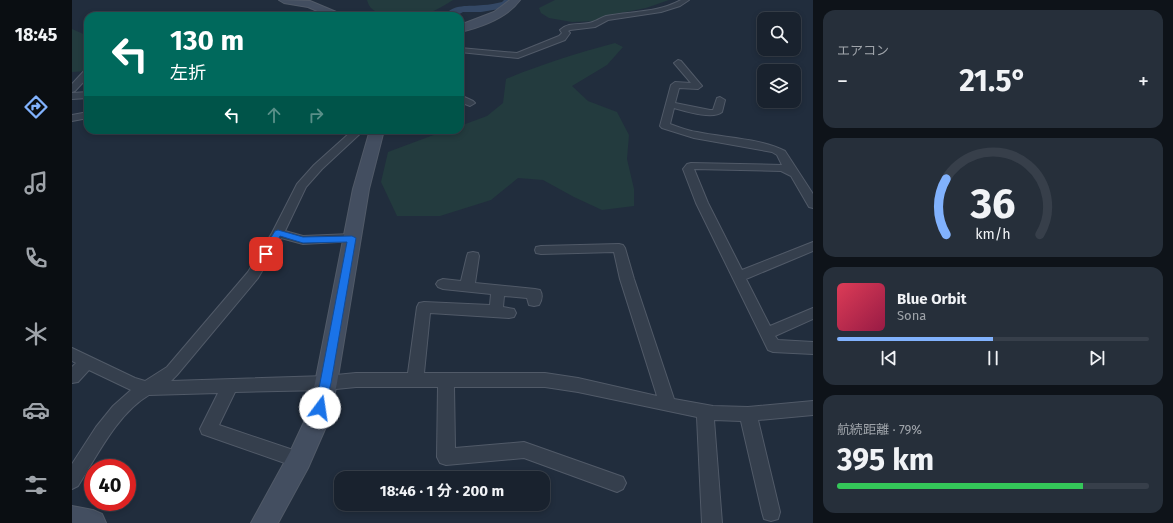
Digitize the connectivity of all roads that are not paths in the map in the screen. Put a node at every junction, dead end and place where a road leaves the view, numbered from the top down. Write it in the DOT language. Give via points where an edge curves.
graph roads {
  1 [pos="284,0"];
  2 [pos="515,0"];
  3 [pos="686,0"];
  4 [pos="328,12"];
  5 [pos="464,27"];
  6 [pos="464,51"];
  7 [pos="678,63"];
  8 [pos="84,76"];
  9 [pos="72,89"];
  10 [pos="84,95"];
  11 [pos="72,96"];
  12 [pos="464,100"];
  13 [pos="720,100"];
  14 [pos="470,103"];
  15 [pos="672,105"];
  16 [pos="84,116"];
  17 [pos="72,118"];
  18 [pos="355,134"];
  19 [pos="376,134"];
  20 [pos="791,171"];
  21 [pos="813,204"];
  22 [pos="278,233"];
  23 [pos="352,238"];
  24 [pos="813,246"];
  25 [pos="541,250"];
  26 [pos="473,256"];
  27 [pos="738,277"];
  28 [pos="443,284"];
  29 [pos="467,287"];
  30 [pos="498,290"];
  31 [pos="534,301"];
  32 [pos="813,313"];
  33 [pos="766,334"];
  34 [pos="813,348"];
  35 [pos="72,354"];
  36 [pos="87,362"];
  37 [pos="72,377"];
  38 [pos="414,380"];
  39 [pos="446,380"];
  40 [pos="326,383"];
  41 [pos="230,386"];
  42 [pos="147,388"];
  43 [pos="668,405"];
  44 [pos="813,408"];
  45 [pos="705,411"];
  46 [pos="748,414"];
  47 [pos="299,460"];
  48 [pos="72,480"];
  49 [pos="617,483"];
  50 [pos="771,512"];
  51 [pos="72,519"];
  52 [pos="93,523"];
  53 [pos="264,523"];
  54 [pos="712,523"];
  1 -- 4 [label="street" via="310,4"];
  2 -- 5 [label="street" via="495,15"];
  3 -- 6 [label="street" via="655,12 606,18 593,25 569,27 564,30 566,33 562,38 524,54 505,56"];
  7 -- 15 [label="street" via="698,86 675,85"];
  8 -- 9 [label="street"];
  10 -- 11 [label="street"];
  12 -- 14 [label="street"];
  13 -- 15 [label="street" via="717,112 710,113"];
  15 -- 20 [label="street" via="665,126 694,135 744,142 775,150 781,153"];
  16 -- 17 [label="street"];
  18 -- 22 [label="street" via="301,186"];
  19 -- 23 [label="street" via="361,189"];
  20 -- 21 [label="street"];
  20 -- 27 [label="street" via="783,168 691,166 688,169"];
  22 -- 23 [label="street" via="303,240"];
  22 -- 42 [label="street" via="253,275 238,293 172,371"];
  23 -- 40 [label="street"];
  24 -- 27 [label="street"];
  25 -- 43 [label="street" via="619,248"];
  26 -- 29 [label="street"];
  27 -- 33 [label="street"];
  28 -- 29 [label="street"];
  29 -- 30 [label="street"];
  30 -- 31 [label="street" via="535,294"];
  30 -- 38 [label="street" via="503,312 424,307"];
  32 -- 33 [label="street"];
  33 -- 34 [label="street" via="773,346"];
  35 -- 36 [label="street"];
  36 -- 37 [label="street"];
  36 -- 42 [label="street"];
  38 -- 39 [label="street"];
  38 -- 40 [label="street"];
  39 -- 43 [label="street" via="545,380"];
  39 -- 49 [label="street" via="446,457 524,450"];
  40 -- 41 [label="street"];
  40 -- 47 [label="street" via="317,420"];
  41 -- 42 [label="street"];
  41 -- 47 [label="street" via="208,429"];
  42 -- 48 [label="street" via="133,398 102,432"];
  43 -- 45 [label="street"];
  44 -- 46 [label="street"];
  45 -- 46 [label="street"];
  45 -- 54 [label="street"];
  46 -- 50 [label="street"];
  47 -- 53 [label="street"];
  51 -- 52 [label="street"];
}
